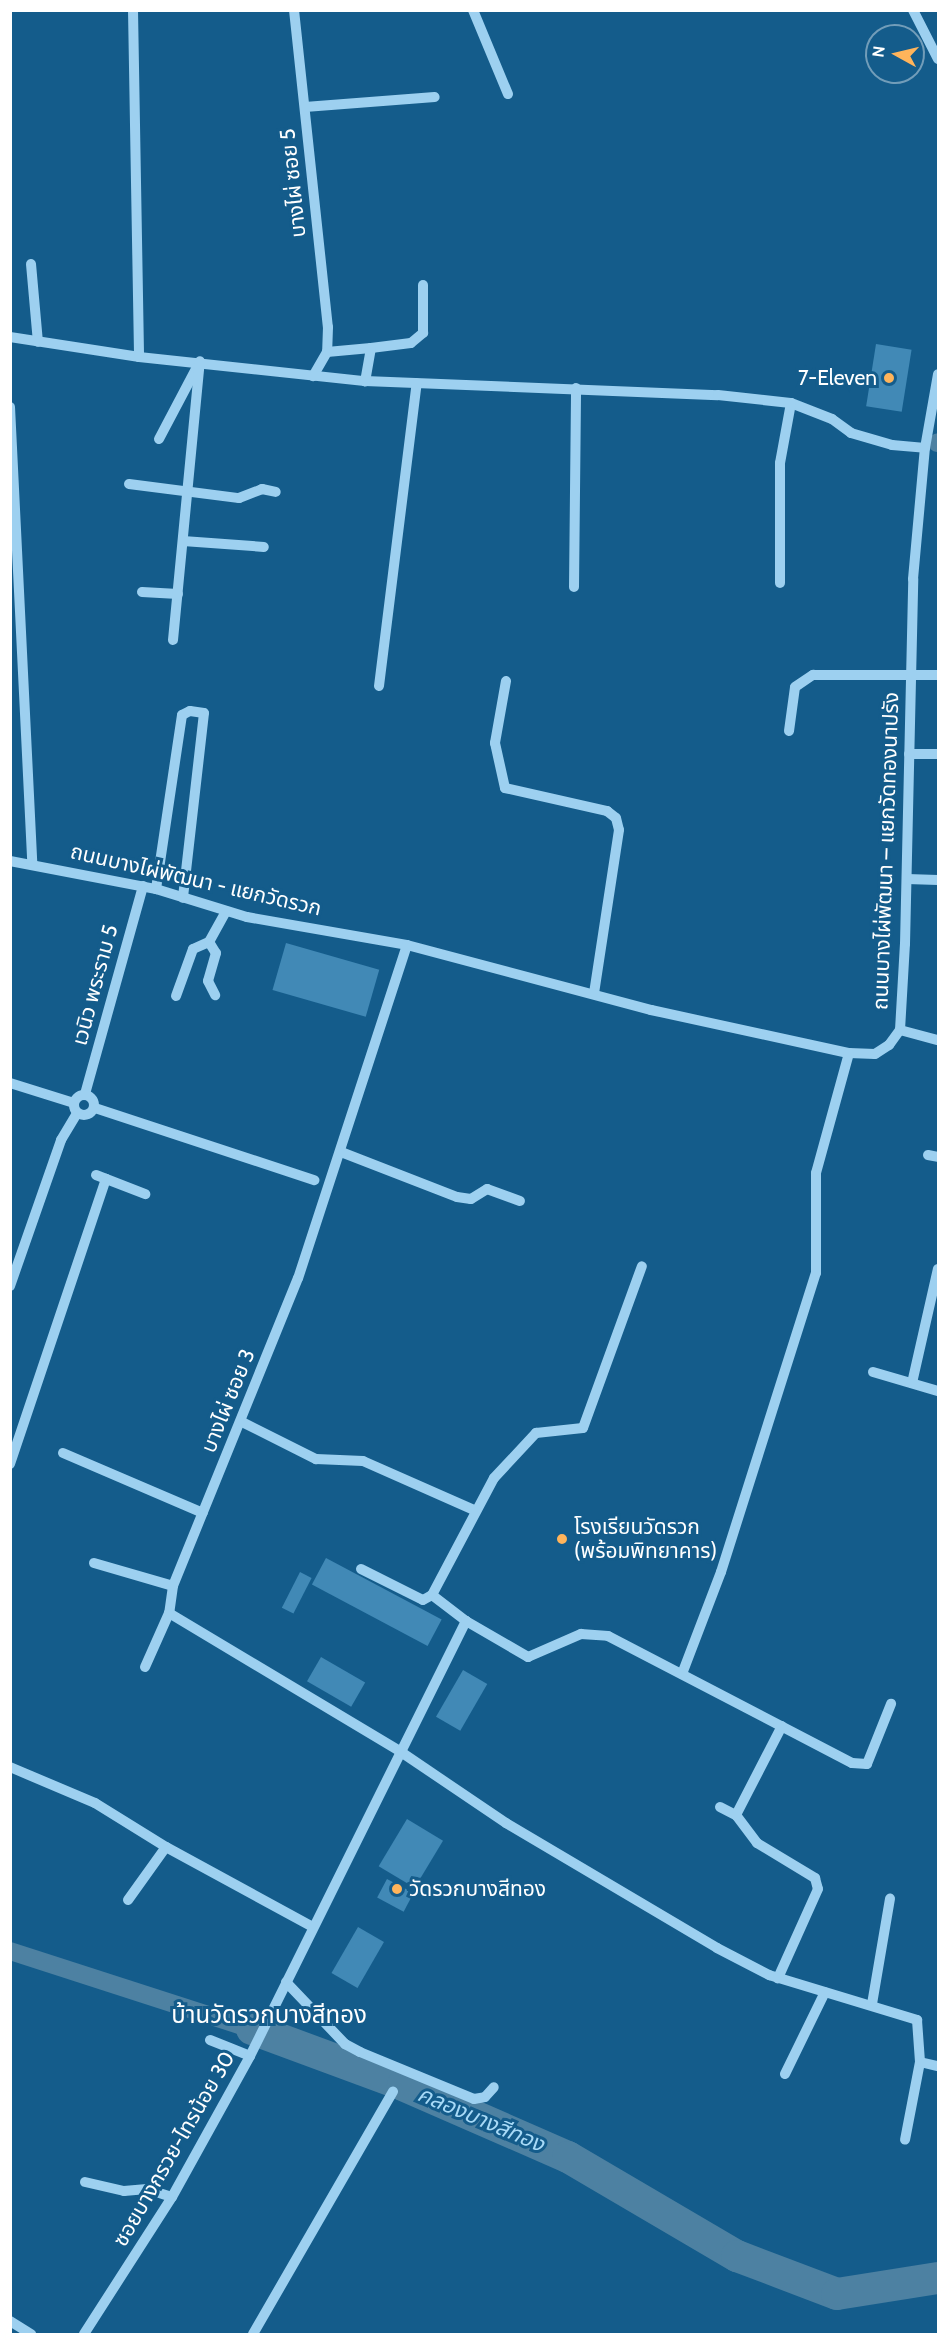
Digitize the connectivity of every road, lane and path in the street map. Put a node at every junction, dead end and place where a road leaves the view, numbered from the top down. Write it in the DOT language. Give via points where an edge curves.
graph roads {
  1 [pos="133,10"];
  2 [pos="294,10"];
  3 [pos="473,10"];
  4 [pos="913,10"];
  5 [pos="939,59"];
  6 [pos="508,94"];
  7 [pos="435,97"];
  8 [pos="305,107"];
  9 [pos="31,264"];
  10 [pos="423,285"];
  11 [pos="10,337"];
  12 [pos="38,342"];
  13 [pos="371,348"];
  14 [pos="327,352"];
  15 [pos="139,357"];
  16 [pos="200,361"];
  17 [pos="939,374"];
  18 [pos="313,376"];
  19 [pos="365,381"];
  20 [pos="417,382"];
  21 [pos="576,388"];
  22 [pos="791,403"];
  23 [pos="10,407"];
  24 [pos="159,439"];
  25 [pos="925,448"];
  26 [pos="129,484"];
  27 [pos="188,490"];
  28 [pos="276,492"];
  29 [pos="183,541"];
  30 [pos="264,547"];
  31 [pos="780,583"];
  32 [pos="574,587"];
  33 [pos="142,592"];
  34 [pos="178,594"];
  35 [pos="173,640"];
  36 [pos="911,674"];
  37 [pos="939,675"];
  38 [pos="506,681"];
  39 [pos="379,686"];
  40 [pos="789,730"];
  41 [pos="909,754"];
  42 [pos="939,754"];
  43 [pos="10,861"];
  44 [pos="32,862"];
  45 [pos="907,879"];
  46 [pos="939,880"];
  47 [pos="143,886"];
  48 [pos="156,889"];
  49 [pos="183,898"];
  50 [pos="226,911"];
  51 [pos="209,942"];
  52 [pos="407,945"];
  53 [pos="594,994"];
  54 [pos="215,995"];
  55 [pos="176,996"];
  56 [pos="900,1030"];
  57 [pos="939,1041"];
  58 [pos="849,1053"];
  59 [pos="10,1083"];
  60 [pos="85,1094"];
  61 [pos="76,1108"];
  62 [pos="95,1108"];
  63 [pos="340,1152"];
  64 [pos="314,1180"];
  65 [pos="146,1194"];
  66 [pos="520,1202"];
  67 [pos="642,1266"];
  68 [pos="939,1269"];
  69 [pos="10,1286"];
  70 [pos="873,1372"];
  71 [pos="912,1383"];
  72 [pos="939,1391"];
  73 [pos="242,1422"];
  74 [pos="63,1453"];
  75 [pos="10,1464"];
  76 [pos="474,1510"];
  77 [pos="203,1513"];
  78 [pos="93,1563"];
  79 [pos="361,1569"];
  80 [pos="173,1586"];
  81 [pos="432,1595"];
  82 [pos="168,1612"];
  83 [pos="466,1621"];
  84 [pos="145,1667"];
  85 [pos="682,1674"];
  86 [pos="891,1704"];
  87 [pos="782,1726"];
  88 [pos="401,1752"];
  89 [pos="10,1767"];
  90 [pos="720,1807"];
  91 [pos="736,1815"];
  92 [pos="166,1847"];
  93 [pos="890,1899"];
  94 [pos="128,1900"];
  95 [pos="313,1927"];
  96 [pos="778,1978"];
  97 [pos="286,1982"];
  98 [pos="825,1992"];
  99 [pos="872,2004"];
  100 [pos="210,2040"];
  101 [pos="252,2052"];
  102 [pos="920,2062"];
  103 [pos="939,2066"];
  104 [pos="785,2074"];
  105 [pos="494,2087"];
  106 [pos="393,2092"];
  107 [pos="905,2140"];
  108 [pos="85,2182"];
  109 [pos="172,2197"];
  110 [pos="10,2321"];
  111 [pos="88,2333"];
  112 [pos="31,2334"];
  113 [pos="253,2334"];
  1 -- 15 [label="street"];
  2 -- 8 [label="street, บางไผ่ ซอย 5"];
  3 -- 6 [label="street"];
  4 -- 5 [label="street"];
  7 -- 8 [label="street"];
  8 -- 14 [label="street, บางไผ่ ซอย 5" via="328,327"];
  9 -- 12 [label="street"];
  10 -- 13 [label="street" via="423,333 411,343"];
  11 -- 12 [label="street"];
  12 -- 15 [label="street"];
  13 -- 14 [label="street"];
  13 -- 19 [label="street"];
  14 -- 18 [label="street"];
  15 -- 16 [label="street"];
  16 -- 18 [label="street"];
  16 -- 24 [label="street"];
  16 -- 27 [label="street"];
  17 -- 25 [label="street, ถนนบางไผ่พัฒนา – แยกวัดทองนาปรัง"];
  18 -- 19 [label="street"];
  19 -- 20 [label="street"];
  20 -- 21 [label="street"];
  20 -- 39 [label="street"];
  21 -- 22 [label="street"];
  21 -- 32 [label="street"];
  22 -- 25 [label="street" via="832,419 851,434 892,445"];
  22 -- 31 [label="street" via="780,463"];
  23 -- 44 [label="street"];
  25 -- 36 [label="street, ถนนบางไผ่พัฒนา – แยกวัดทองนาปรัง" via="913,579"];
  26 -- 27 [label="street"];
  27 -- 28 [label="street" via="238,498 262,489"];
  27 -- 29 [label="street"];
  29 -- 30 [label="street"];
  29 -- 34 [label="street"];
  33 -- 34 [label="street"];
  34 -- 35 [label="street"];
  36 -- 37 [label="street"];
  36 -- 40 [label="street" via="826,673 801,680 795,687"];
  36 -- 41 [label="street, ถนนบางไผ่พัฒนา – แยกวัดทองนาปรัง"];
  38 -- 53 [label="street" via="495,743 505,788 607,811 616,818 619,830"];
  41 -- 42 [label="street"];
  41 -- 45 [label="street, ถนนบางไผ่พัฒนา – แยกวัดทองนาปรัง"];
  43 -- 44 [label="street, ถนนบางไผ่พัฒนา - แยกวัดรวก"];
  44 -- 47 [label="street, ถนนบางไผ่พัฒนา - แยกวัดรวก"];
  45 -- 46 [label="street"];
  45 -- 56 [label="street, ถนนบางไผ่พัฒนา – แยกวัดทองนาปรัง"];
  47 -- 48 [label="street, ถนนบางไผ่พัฒนา - แยกวัดรวก"];
  47 -- 60 [label="street, เวนิว พระราม 5"];
  48 -- 49 [label="street, ถนนบางไผ่พัฒนา - แยกวัดรวก"];
  48 -- 49 [label="street" via="182,715 190,711 204,713"];
  49 -- 50 [label="street, ถนนบางไผ่พัฒนา - แยกวัดรวก"];
  50 -- 51 [label="street"];
  50 -- 52 [label="street, ถนนบางไผ่พัฒนา - แยกวัดรวก"];
  51 -- 54 [label="street" via="216,953 208,981"];
  51 -- 55 [label="street" via="193,949"];
  52 -- 53 [label="street, ถนนบางไผ่พัฒนา – แยกวัดทองนาปรัง"];
  52 -- 63 [label="street, บางไผ่ ซอย 3"];
  53 -- 58 [label="street, ถนนบางไผ่พัฒนา – แยกวัดทองนาปรัง"];
  56 -- 57 [label="street"];
  56 -- 58 [label="street, ถนนบางไผ่พัฒนา – แยกวัดทองนาปรัง" via="889,1045 875,1054"];
  58 -- 85 [label="street" via="816,1173 816,1273 721,1572"];
  59 -- 61 [label="street"];
  60 -- 61 [label="street"];
  60 -- 62 [label="street" via="93,1099"];
  61 -- 62 [label="street" via="84,1116"];
  61 -- 69 [label="street"];
  62 -- 64 [label="street"];
  63 -- 66 [label="street" via="456,1197 471,1199 487,1189"];
  63 -- 73 [label="street, บางไผ่ ซอย 3" via="298,1278"];
  65 -- 75 [label="street" via="101,1177"];
  67 -- 76 [label="street" via="583,1428 536,1433 494,1478"];
  68 -- 71 [label="street"];
  70 -- 71 [label="street"];
  71 -- 72 [label="street"];
  73 -- 76 [label="street" via="316,1459 363,1461"];
  73 -- 77 [label="street, บางไผ่ ซอย 3"];
  74 -- 77 [label="street"];
  76 -- 81 [label="street"];
  77 -- 80 [label="street, บางไผ่ ซอย 3"];
  78 -- 80 [label="street"];
  79 -- 81 [label="street" via="423,1600"];
  80 -- 82 [label="street, บางไผ่ ซอย 3"];
  81 -- 83 [label="street"];
  82 -- 84 [label="street, บางไผ่ ซอย 3"];
  82 -- 88 [label="street"];
  83 -- 85 [label="street" via="528,1657 581,1634 608,1636"];
  83 -- 88 [label="street, ซอยบางกรวย-ไทรน้อย 30"];
  85 -- 87 [label="street"];
  86 -- 87 [label="street" via="867,1764 852,1763"];
  87 -- 91 [label="street"];
  88 -- 95 [label="street, ซอยบางกรวย-ไทรน้อย 30"];
  88 -- 96 [label="street" via="506,1823 717,1948"];
  89 -- 92 [label="street" via="95,1803"];
  90 -- 91 [label="street"];
  91 -- 96 [label="street" via="757,1843 815,1878 818,1889"];
  92 -- 94 [label="street"];
  92 -- 95 [label="street"];
  93 -- 99 [label="street"];
  95 -- 97 [label="street, ซอยบางกรวย-ไทรน้อย 30"];
  96 -- 98 [label="street"];
  97 -- 101 [label="street, ซอยบางกรวย-ไทรน้อย 30"];
  97 -- 105 [label="street" via="345,2044 360,2052 474,2099 485,2097"];
  98 -- 99 [label="street"];
  98 -- 104 [label="street"];
  99 -- 102 [label="street" via="917,2020"];
  100 -- 101 [label="street"];
  101 -- 109 [label="street, ซอยบางกรวย-ไทรน้อย 30"];
  102 -- 103 [label="street"];
  102 -- 107 [label="street"];
  106 -- 113 [label="street"];
  108 -- 109 [label="street" via="124,2191 147,2189"];
  109 -- 111 [label="street, ซอยบางกรวย-ไทรน้อย 30"];
  110 -- 112 [label="street"];
}
